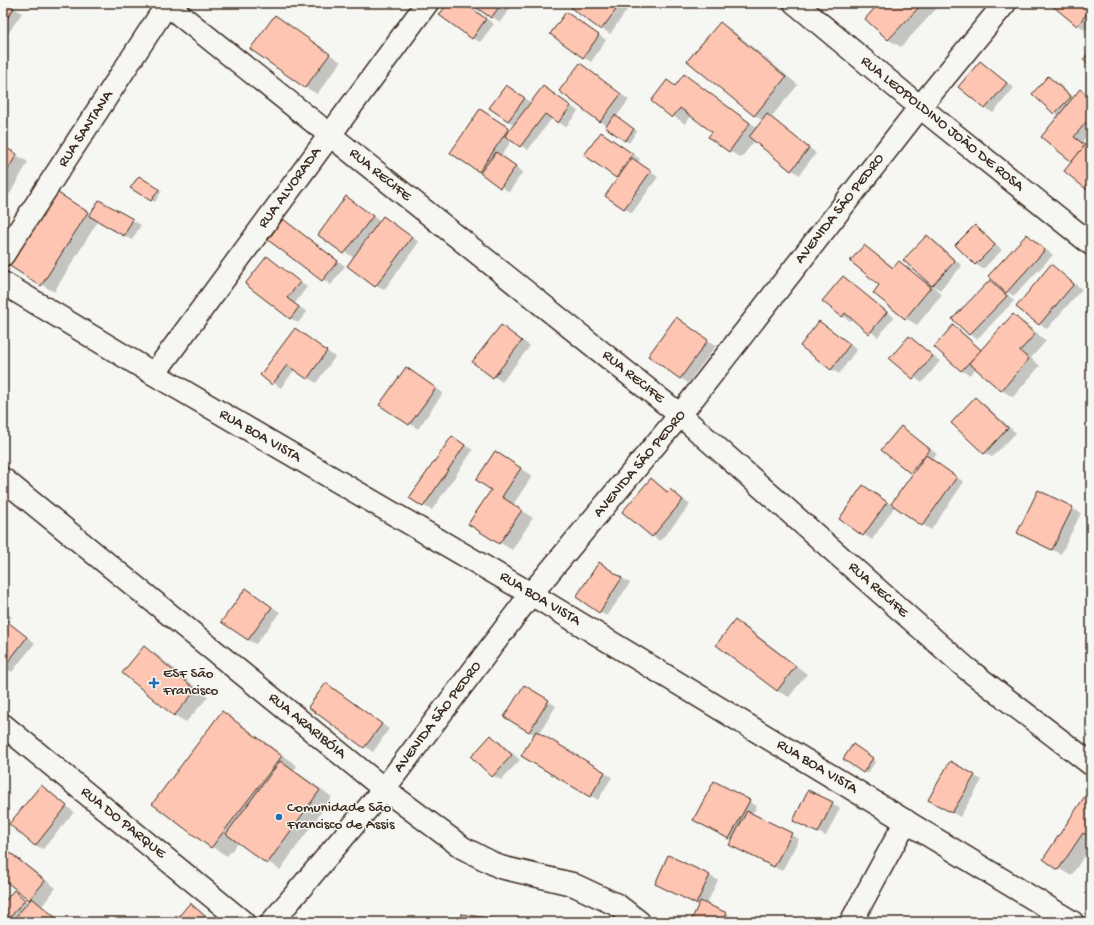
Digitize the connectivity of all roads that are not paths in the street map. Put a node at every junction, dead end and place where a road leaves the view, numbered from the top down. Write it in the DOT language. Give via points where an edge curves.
graph roads {
  1 [pos="427,3"];
  2 [pos="794,3"];
  3 [pos="1005,3"];
  4 [pos="167,4"];
  5 [pos="920,107"];
  6 [pos="329,134"];
  7 [pos="1091,244"];
  8 [pos="3,255"];
  9 [pos="3,283"];
  10 [pos="154,374"];
  11 [pos="680,415"];
  12 [pos="3,479"];
  13 [pos="531,594"];
  14 [pos="3,724"];
  15 [pos="1091,764"];
  16 [pos="384,789"];
  17 [pos="906,821"];
  18 [pos="1066,920"];
  19 [pos="243,922"];
  20 [pos="272,922"];
  21 [pos="639,922"];
  22 [pos="851,922"];
  1 -- 6 [label="street, RUA ALVORADA"];
  2 -- 5 [label="street, RUA LEOPOLDINO JOÃO DE ROSA"];
  3 -- 5 [label="street, AVENIDA SÃO PEDRO"];
  4 -- 6 [label="street, RUA RECIFE"];
  4 -- 8 [label="street, RUA SANTANA"];
  5 -- 7 [label="street, RUA LEOPOLDINO JOÃO DE ROSA"];
  5 -- 11 [label="street, AVENIDA SÃO PEDRO"];
  6 -- 10 [label="street, RUA ALVORADA"];
  6 -- 11 [label="street, RUA RECIFE"];
  9 -- 10 [label="street, RUA BOA VISTA"];
  10 -- 13 [label="street, RUA BOA VISTA"];
  11 -- 13 [label="street, AVENIDA SÃO PEDRO"];
  11 -- 15 [label="street, RUA RECIFE" via="966,668"];
  12 -- 16 [label="street, RUA ARARIBÓIA"];
  13 -- 16 [label="street, AVENIDA SÃO PEDRO"];
  13 -- 17 [label="street, RUA BOA VISTA"];
  14 -- 19 [label="street, RUA DO PARQUE"];
  16 -- 20 [label="street, AVENIDA SÃO PEDRO"];
  16 -- 21 [label="street, RUA ARARIBÓIA" via="463,848 500,867 572,884 617,905"];
  17 -- 18 [label="street, RUA BOA VISTA"];
  17 -- 22 [label="street"];
}
